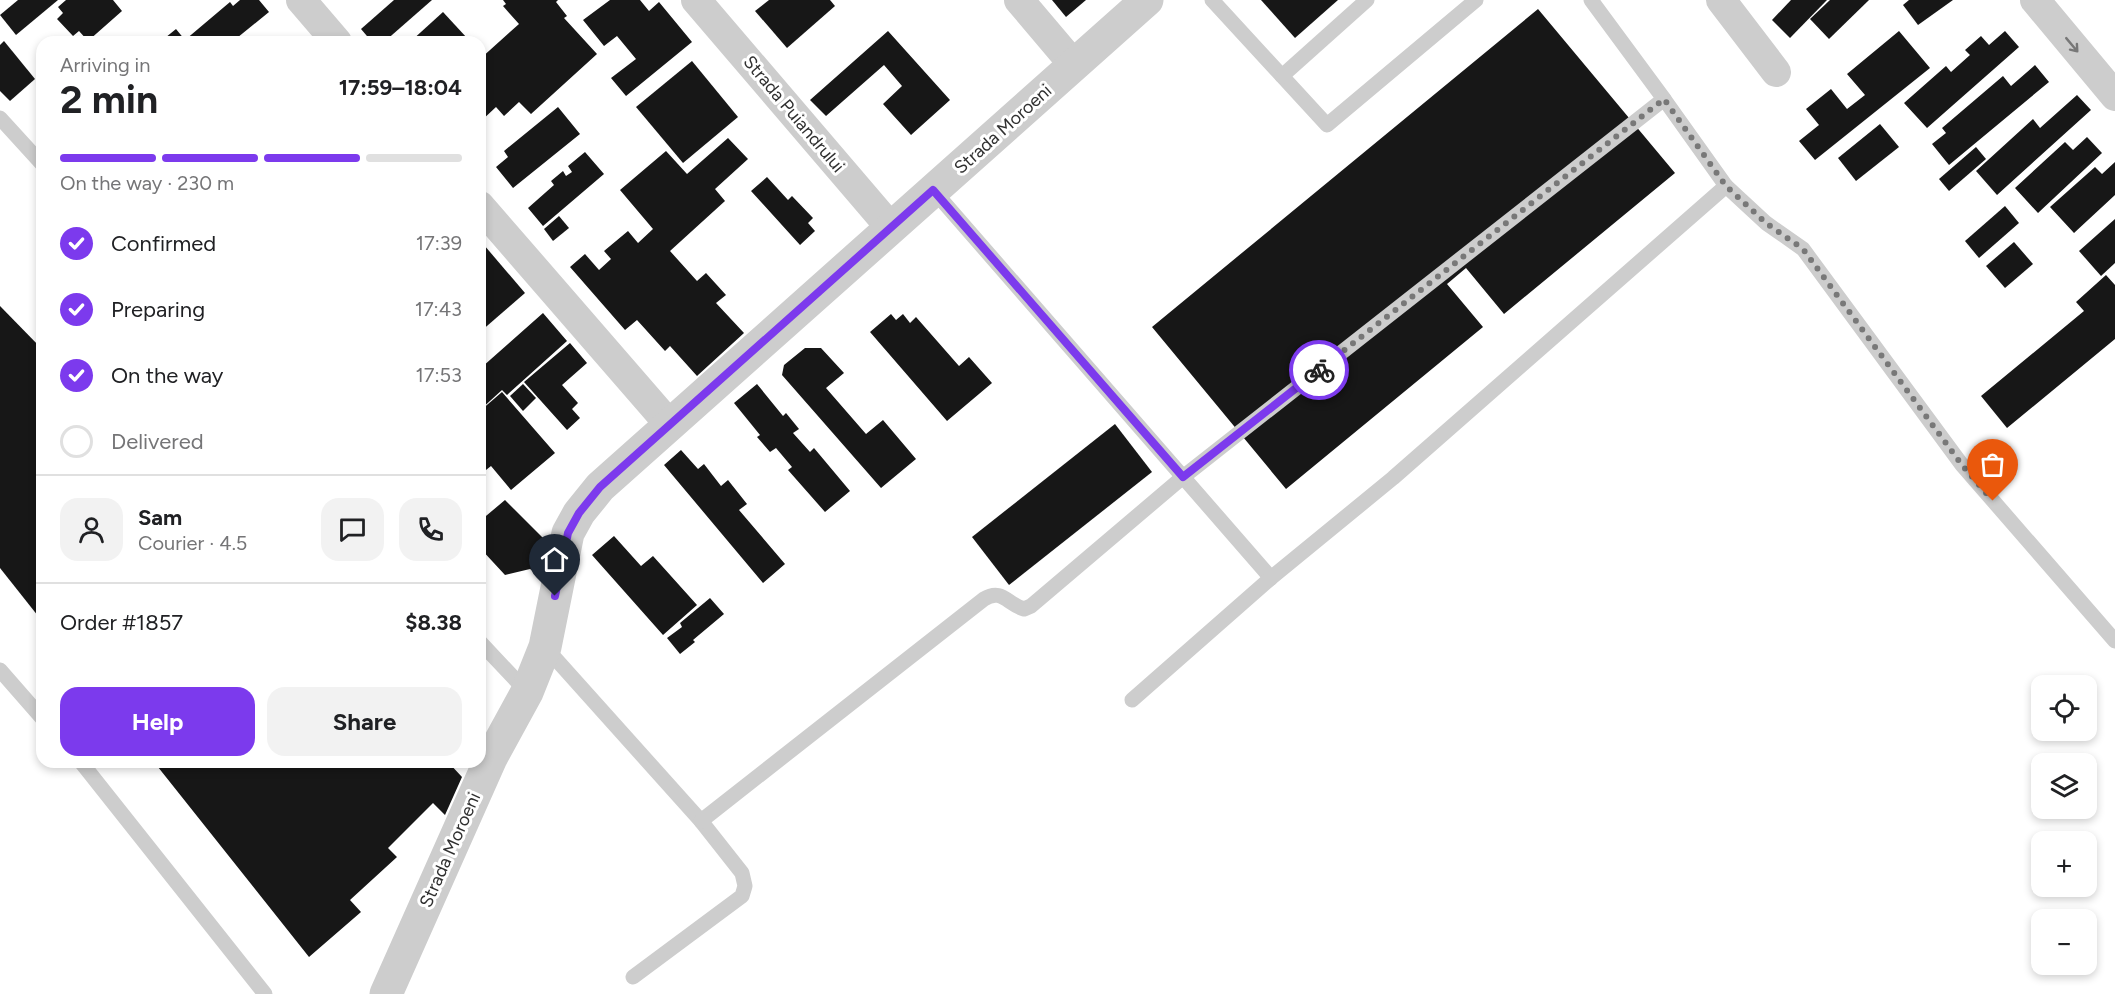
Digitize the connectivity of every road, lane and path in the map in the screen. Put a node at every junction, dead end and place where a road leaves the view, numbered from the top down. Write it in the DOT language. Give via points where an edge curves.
graph roads {
  1 [pos="301,0"];
  2 [pos="696,0"];
  3 [pos="1019,0"];
  4 [pos="1147,0"];
  5 [pos="1212,0"];
  6 [pos="1367,0"];
  7 [pos="1476,0"];
  8 [pos="1591,0"];
  9 [pos="1721,0"];
  10 [pos="2035,0"];
  11 [pos="333,36"];
  12 [pos="1074,65"];
  13 [pos="1776,72"];
  14 [pos="1282,76"];
  15 [pos="2115,96"];
  16 [pos="1664,99"];
  17 [pos="0,118"];
  18 [pos="36,157"];
  19 [pos="1726,186"];
  20 [pos="933,190"];
  21 [pos="486,213"];
  22 [pos="891,228"];
  23 [pos="670,425"];
  24 [pos="1183,477"];
  25 [pos="1271,578"];
  26 [pos="2115,641"];
  27 [pos="544,647"];
  28 [pos="486,648"];
  29 [pos="0,670"];
  30 [pos="527,692"];
  31 [pos="1132,700"];
  32 [pos="36,711"];
  33 [pos="86,768"];
  34 [pos="701,821"];
  35 [pos="633,977"];
  36 [pos="265,994"];
  37 [pos="386,994"];
  1 -- 11 [label="street"];
  2 -- 22 [label="street, Strada Puiandrului"];
  3 -- 12 [label="street"];
  4 -- 12 [label="street, Strada Moroeni"];
  5 -- 14 [label="lane"];
  6 -- 14 [label="lane"];
  7 -- 14 [label="lane" via="1327,125"];
  8 -- 16 [label="lane"];
  9 -- 13 [label="street"];
  10 -- 15 [label="street, one-way"];
  12 -- 20 [label="street, Strada Moroeni"];
  16 -- 19 [label="lane"];
  16 -- 24 [label="lane"];
  17 -- 18 [label="lane"];
  19 -- 25 [label="lane" via="1393,478"];
  19 -- 26 [label="lane" via="1766,223 1803,249 1962,465"];
  20 -- 22 [label="street, Strada Moroeni"];
  20 -- 24 [label="lane"];
  21 -- 23 [label="street"];
  22 -- 23 [label="street, Strada Moroeni"];
  23 -- 27 [label="street, Strada Moroeni" via="600,487 579,513 568,533"];
  24 -- 25 [label="lane"];
  24 -- 34 [label="lane" via="1031,606 1017,607 1000,595 984,599"];
  25 -- 31 [label="lane"];
  27 -- 30 [label="street, Strada Moroeni"];
  27 -- 34 [label="lane"];
  28 -- 30 [label="lane"];
  29 -- 32 [label="lane"];
  30 -- 37 [label="street, Strada Moroeni" via="491,758"];
  33 -- 36 [label="lane"];
  34 -- 35 [label="lane" via="742,873 742,896"];
}
